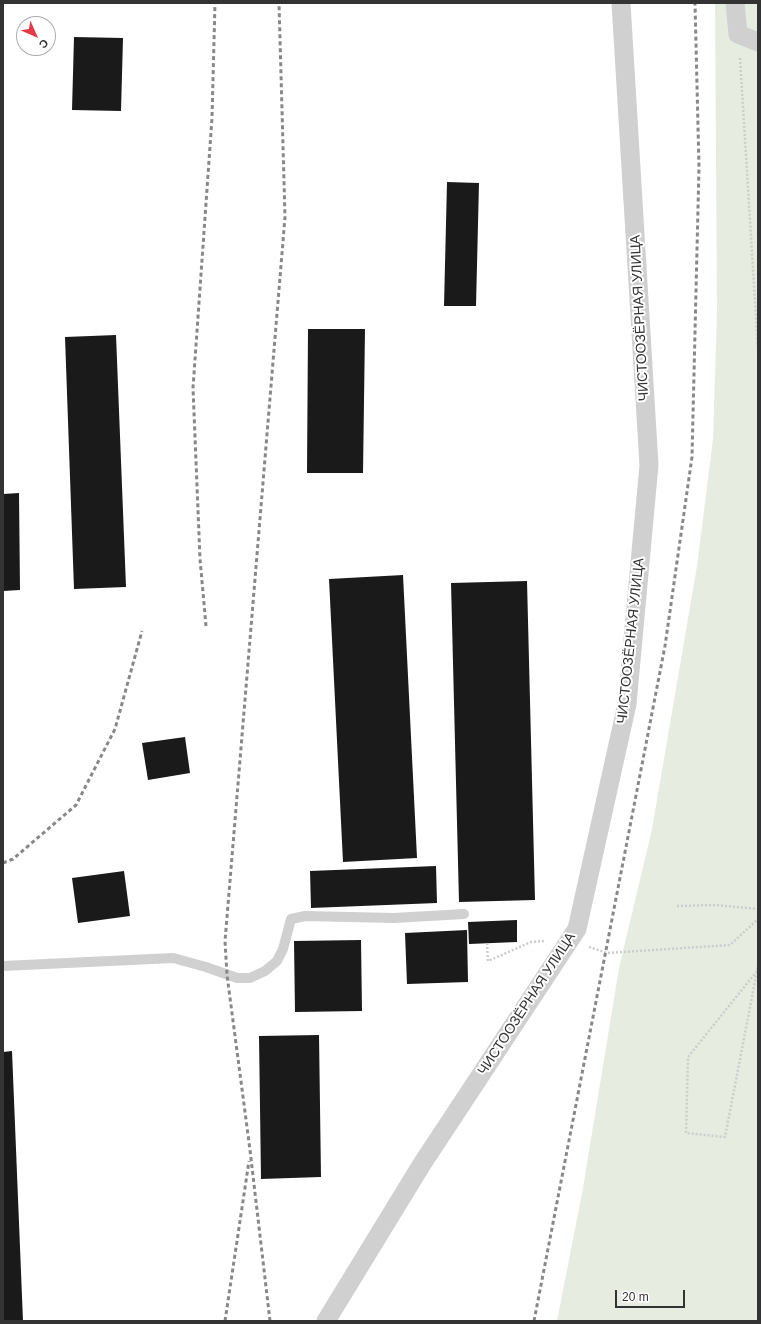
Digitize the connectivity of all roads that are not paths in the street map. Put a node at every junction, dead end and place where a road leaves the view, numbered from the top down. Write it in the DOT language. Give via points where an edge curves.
graph roads {
  1 [pos="622,3"];
  2 [pos="735,3"];
  3 [pos="758,42"];
  4 [pos="464,914"];
  5 [pos="3,966"];
  6 [pos="326,1321"];
  1 -- 6 [label="street, ЧИСТООЗЁРНАЯ УЛИЦА" via="649,465 627,704 577,929 422,1164"];
  2 -- 3 [label="street" via="738,34"];
  4 -- 5 [label="lane" via="394,918 310,916 291,919 277,961 265,971 250,978 237,978 173,958"];
}
